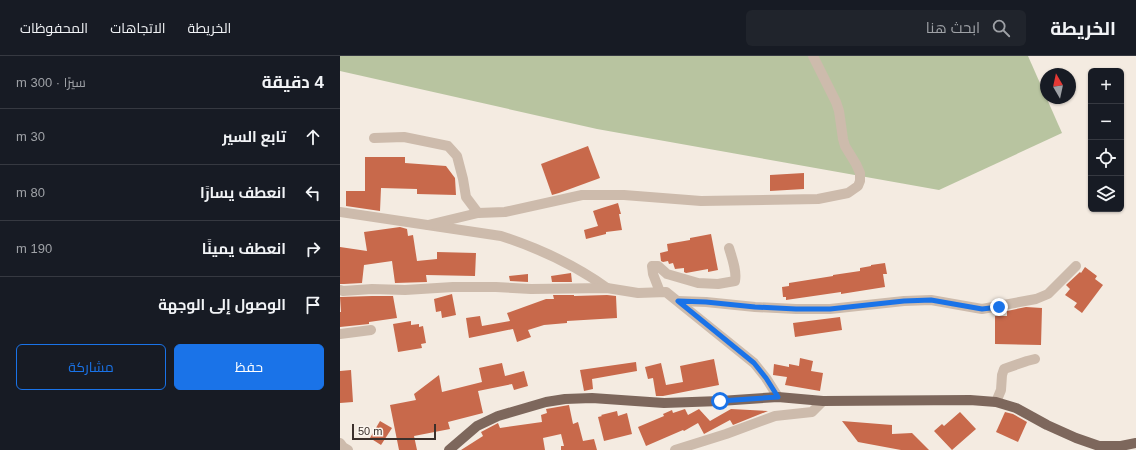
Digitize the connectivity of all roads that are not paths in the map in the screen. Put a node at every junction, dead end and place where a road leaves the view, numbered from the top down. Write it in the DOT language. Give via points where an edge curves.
graph roads {
  1 [pos="813,56"];
  2 [pos="374,138"];
  3 [pos="340,212"];
  4 [pos="478,213"];
  5 [pos="428,225"];
  6 [pos="729,248"];
  7 [pos="1076,266"];
  8 [pos="607,288"];
  9 [pos="340,290"];
  10 [pos="660,292"];
  11 [pos="678,301"];
  12 [pos="371,330"];
  13 [pos="340,334"];
  14 [pos="1035,359"];
  15 [pos="778,397"];
  16 [pos="824,401"];
  17 [pos="996,402"];
  18 [pos="340,443"];
  19 [pos="1136,443"];
  20 [pos="348,450"];
  21 [pos="449,450"];
  22 [pos="675,450"];
  1 -- 4 [label="street" via="836,102 845,146 860,173 858,186 848,192 818,199 701,201 624,195 582,195 506,212"];
  2 -- 4 [label="street" via="404,137 448,146 457,156 466,197"];
  3 -- 5 [label="street"];
  4 -- 5 [label="street"];
  5 -- 8 [label="street" via="501,236 522,243 593,278"];
  6 -- 10 [label="street" via="735,281 718,284 698,283 667,274 658,266 652,266"];
  7 -- 11 [label="street" via="1048,294 1036,299 982,309 931,300 830,309"];
  8 -- 9 [label="street" via="453,287"];
  8 -- 10 [label="street"];
  10 -- 11 [label="street" via="666,292"];
  11 -- 15 [label="street" via="754,363"];
  12 -- 13 [label="street"];
  14 -- 17 [label="street" via="1004,369 1001,390"];
  15 -- 16 [label="main road"];
  15 -- 21 [label="main road" via="664,403 592,398 546,402 498,416 478,426"];
  16 -- 17 [label="main road" via="948,399"];
  16 -- 22 [label="street" via="812,412 774,416"];
  17 -- 19 [label="main road" via="1016,408 1047,425 1099,446"];
  18 -- 20 [label="street"];
}
